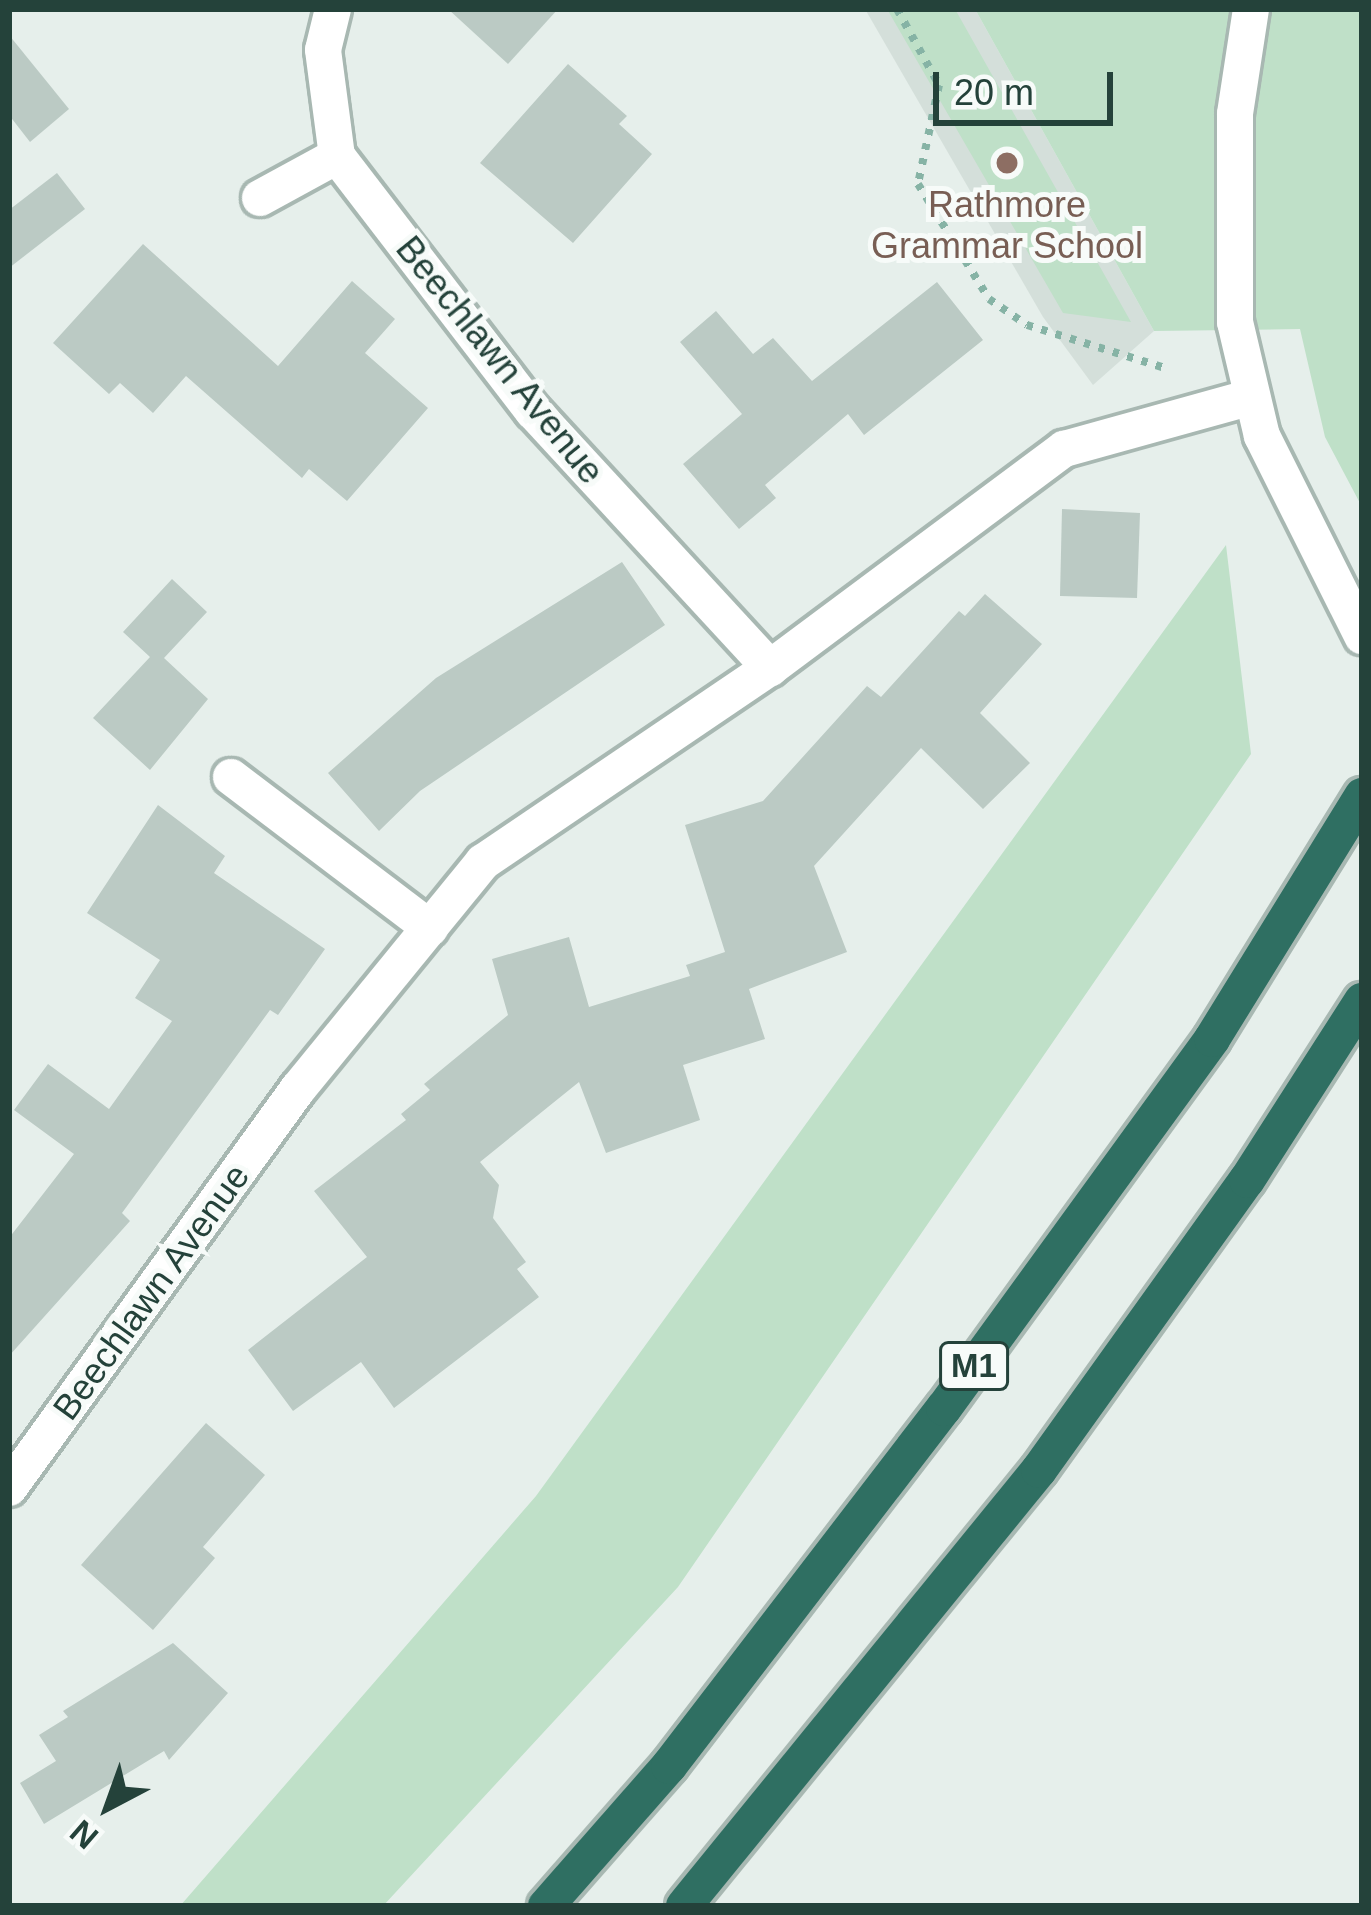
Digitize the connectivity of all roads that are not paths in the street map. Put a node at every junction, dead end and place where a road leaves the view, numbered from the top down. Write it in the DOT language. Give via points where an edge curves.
graph roads {
  1 [pos="333,9"];
  2 [pos="1252,9"];
  3 [pos="337,156"];
  4 [pos="260,198"];
  5 [pos="1252,397"];
  6 [pos="1362,636"];
  7 [pos="770,668"];
  8 [pos="231,777"];
  9 [pos="1362,796"];
  10 [pos="430,928"];
  11 [pos="1362,1001"];
  12 [pos="9,1488"];
  13 [pos="546,1906"];
  14 [pos="684,1906"];
  1 -- 3 [label="street, Beechlawn Avenue" via="323,50"];
  2 -- 5 [label="street" via="1235,114 1232,237 1235,322"];
  3 -- 4 [label="street"];
  3 -- 7 [label="street, Beechlawn Avenue" via="532,410"];
  5 -- 6 [label="street" via="1319,561"];
  5 -- 7 [label="street, Beechlawn Avenue" via="1064,449"];
  7 -- 10 [label="street, Beechlawn Avenue" via="483,862"];
  8 -- 10 [label="street"];
  9 -- 13 [label="highway, M1" via="1212,1039 944,1408 669,1766"];
  10 -- 12 [label="street, Beechlawn Avenue" via="298,1089"];
  11 -- 14 [label="highway" via="1247,1180 1039,1470"];
}
